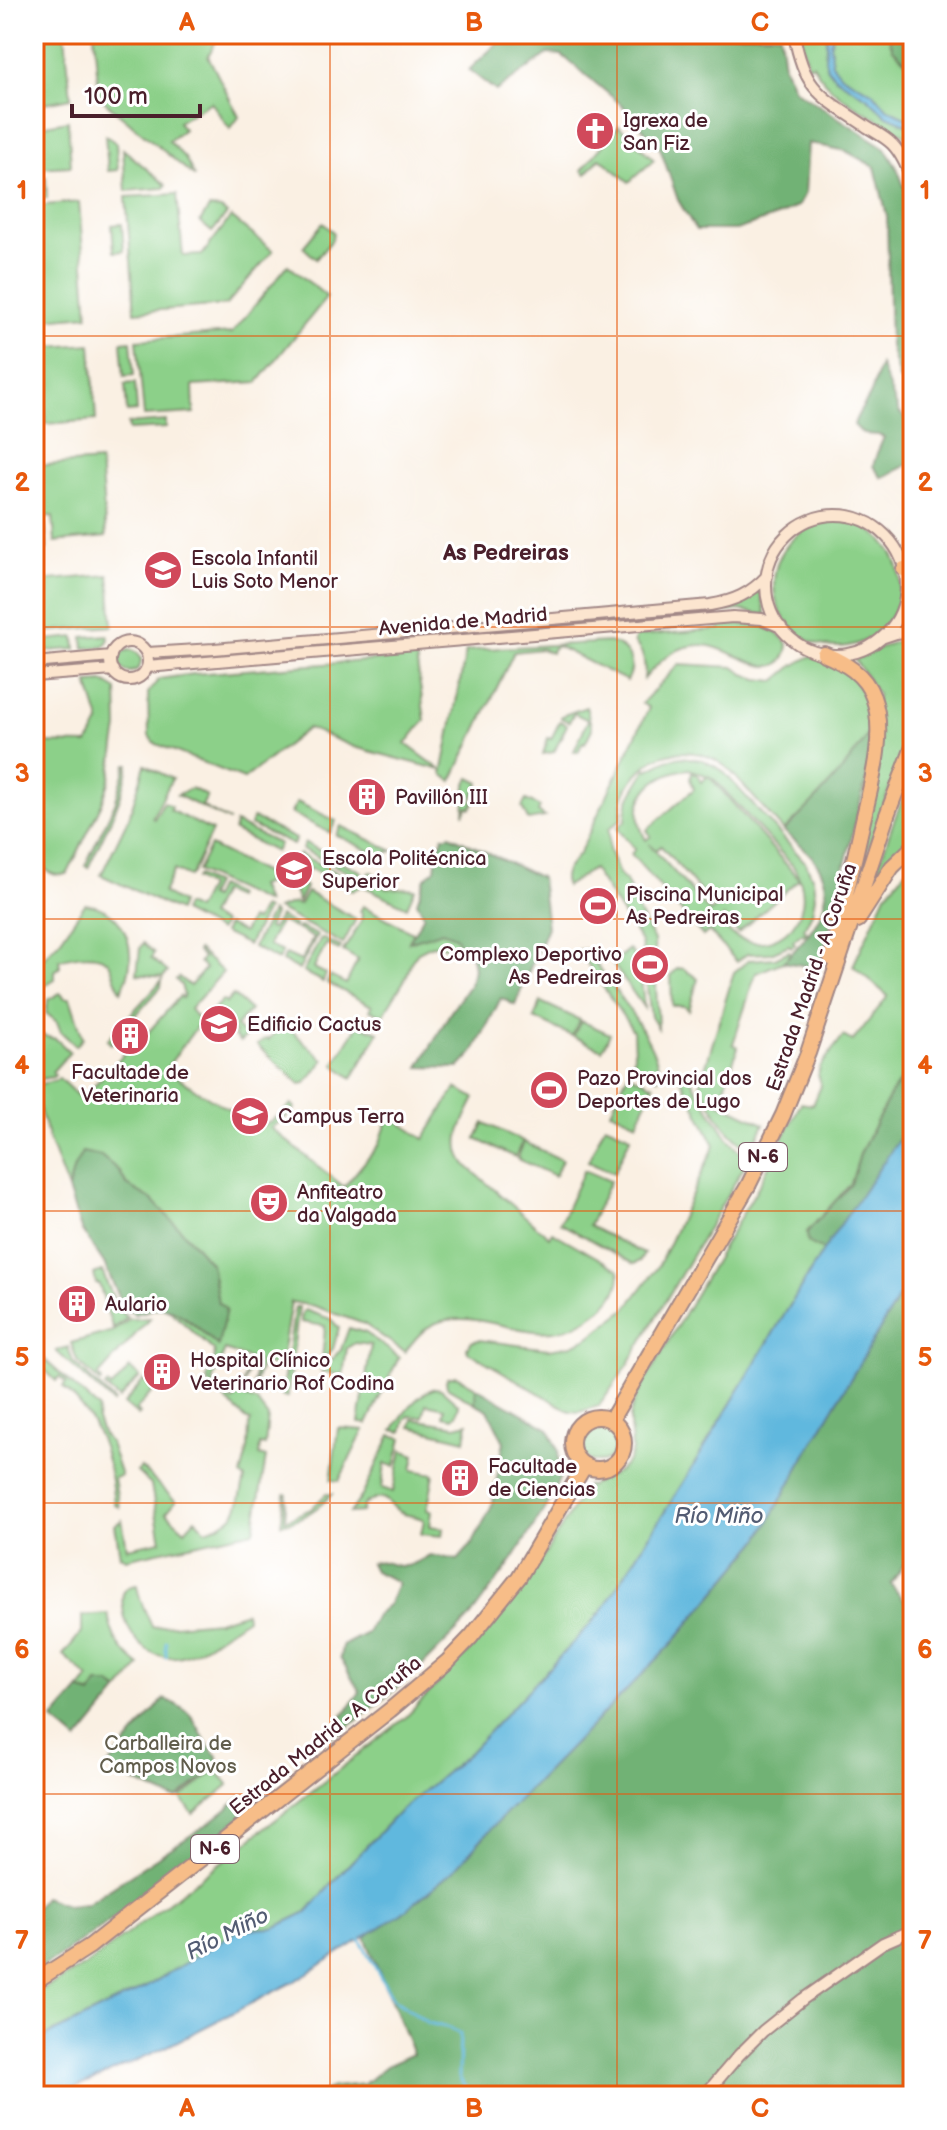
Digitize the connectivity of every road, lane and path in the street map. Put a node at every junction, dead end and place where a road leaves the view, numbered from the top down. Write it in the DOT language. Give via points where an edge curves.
graph roads {
  1 [pos="794,34"];
  2 [pos="913,182"];
  3 [pos="909,570"];
  4 [pos="767,576"];
  5 [pos="906,589"];
  6 [pos="913,612"];
  7 [pos="781,627"];
  8 [pos="913,631"];
  9 [pos="882,638"];
  10 [pos="147,653"];
  11 [pos="824,654"];
  12 [pos="111,656"];
  13 [pos="34,663"];
  14 [pos="147,667"];
  15 [pos="113,670"];
  16 [pos="34,676"];
  17 [pos="913,747"];
  18 [pos="913,847"];
  19 [pos="845,941"];
  20 [pos="827,993"];
  21 [pos="611,1420"];
  22 [pos="585,1465"];
  23 [pos="913,1930"];
  24 [pos="34,1982"];
  25 [pos="704,2096"];
  1 -- 2 [label="street" via="808,81 892,144"];
  3 -- 4 [label="street" via="884,534 860,519 831,515 812,519 787,536"];
  3 -- 5 [label="street"];
  4 -- 7 [label="street" via="767,594"];
  4 -- 10 [label="street, Avenida de Madrid" via="739,598 710,605"];
  5 -- 6 [label="street"];
  5 -- 9 [label="street" via="894,624"];
  7 -- 11 [label="street" via="801,645"];
  7 -- 14 [label="street, Avenida de Madrid" via="733,617"];
  8 -- 9 [label="street"];
  9 -- 11 [label="street" via="865,649"];
  10 -- 12 [label="street" via="128,642"];
  10 -- 14 [label="street"];
  11 -- 20 [label="highway" via="861,676 874,698 877,726 874,770 825,982"];
  12 -- 13 [label="street"];
  12 -- 15 [label="street"];
  14 -- 15 [label="street" via="132,679"];
  15 -- 16 [label="street"];
  17 -- 19 [label="highway, Estrada Madrid - A Coruña / N-6"];
  18 -- 19 [label="highway" via="892,867"];
  19 -- 20 [label="highway, Estrada Madrid - A Coruña / N-6"];
  20 -- 21 [label="highway, Estrada Madrid - A Coruña / N-6" via="759,1167"];
  21 -- 22 [label="highway" via="592,1417 576,1429 573,1449"];
  21 -- 22 [label="highway" via="622,1431 623,1453 607,1468"];
  22 -- 24 [label="highway, Estrada Madrid - A Coruña / N-6" via="519,1577 448,1661 90,1946"];
  23 -- 25 [label="street" via="883,1943 803,1999 763,2031"];
}
